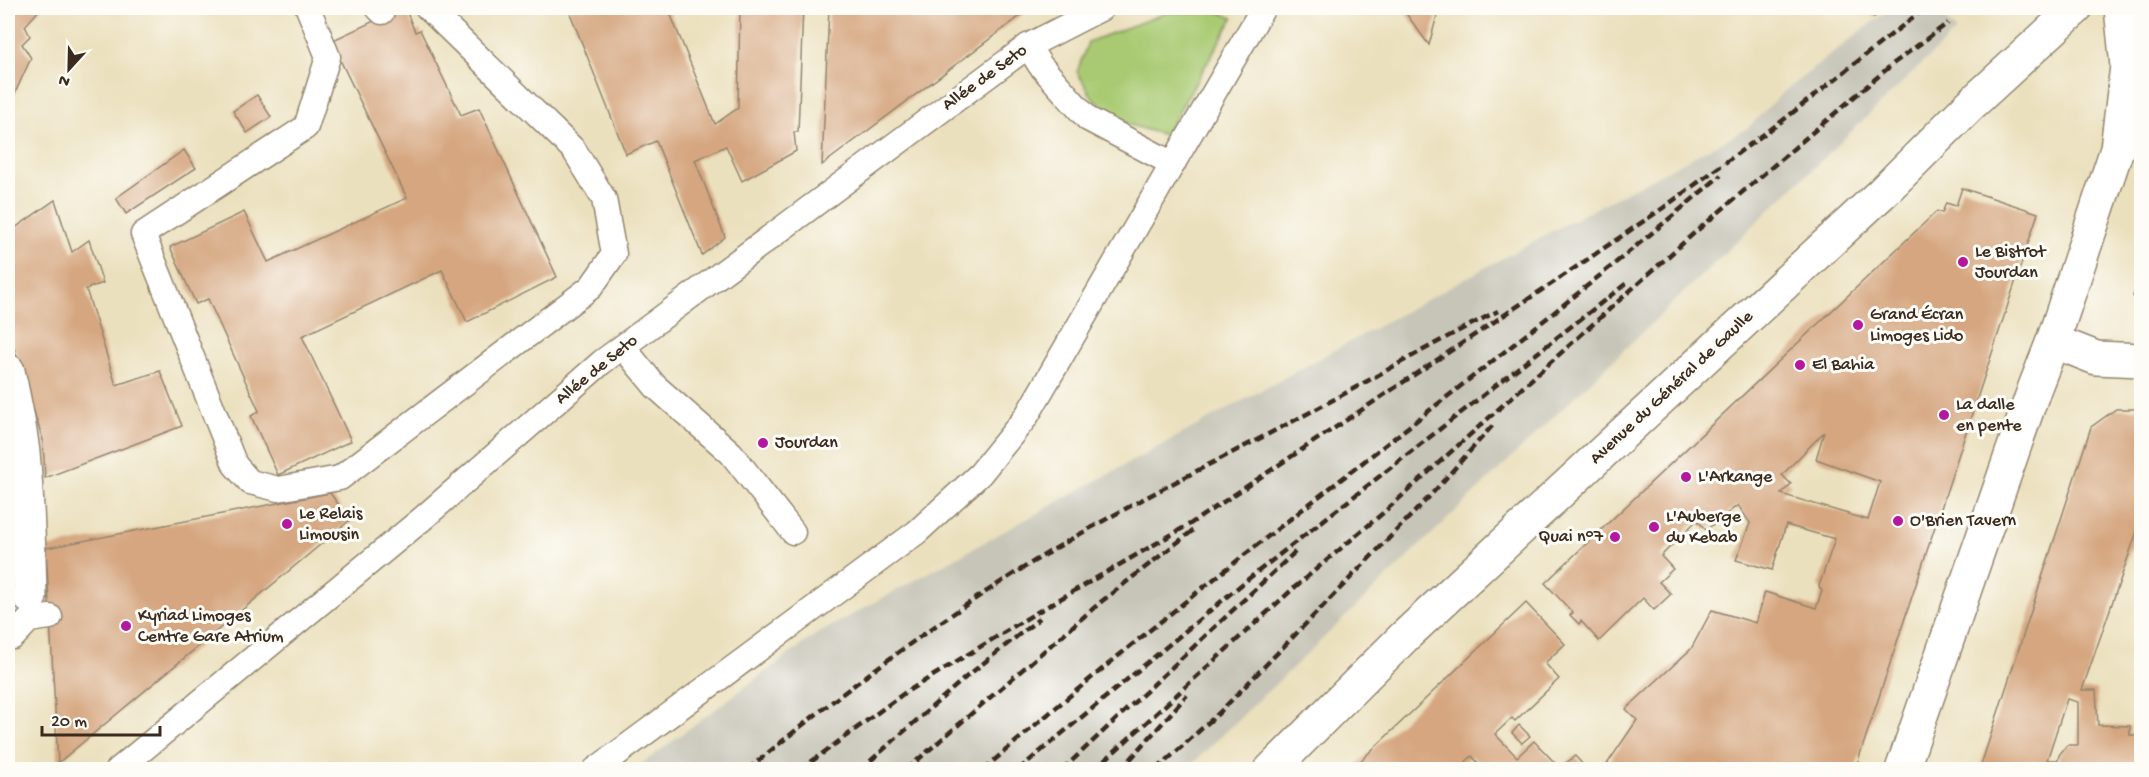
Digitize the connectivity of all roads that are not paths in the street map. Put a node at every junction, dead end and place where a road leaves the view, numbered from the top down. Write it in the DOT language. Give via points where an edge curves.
graph roads {
  1 [pos="308,8"];
  2 [pos="428,8"];
  3 [pos="1102,8"];
  4 [pos="1263,8"];
  5 [pos="2076,8"];
  6 [pos="2121,8"];
  7 [pos="1028,46"];
  8 [pos="1173,164"];
  9 [pos="2053,341"];
  10 [pos="623,347"];
  11 [pos="2142,360"];
  12 [pos="8,371"];
  13 [pos="793,532"];
  14 [pos="40,607"];
  15 [pos="12,637"];
  16 [pos="118,770"];
  17 [pos="595,770"];
  18 [pos="1271,770"];
  19 [pos="1902,770"];
  1 -- 2 [label="lane" via="328,57 306,127 143,234 235,465 250,482 278,489 340,478 591,287 614,254 604,199 574,150"];
  3 -- 7 [label="lane, Allée de Seto"];
  4 -- 8 [label="lane"];
  5 -- 18 [label="street, Avenue du Général de Gaulle" via="1404,637"];
  6 -- 9 [label="street" via="2127,66 2117,149"];
  7 -- 8 [label="lane" via="1088,119"];
  7 -- 10 [label="lane, Allée de Seto"];
  8 -- 17 [label="lane" via="1026,417 980,474 917,532"];
  9 -- 11 [label="street" via="2096,358"];
  9 -- 19 [label="street"];
  10 -- 13 [label="lane" via="655,386 731,453"];
  10 -- 16 [label="lane, Allée de Seto"];
  12 -- 14 [label="street" via="19,422"];
  14 -- 15 [label="lane"];
}
